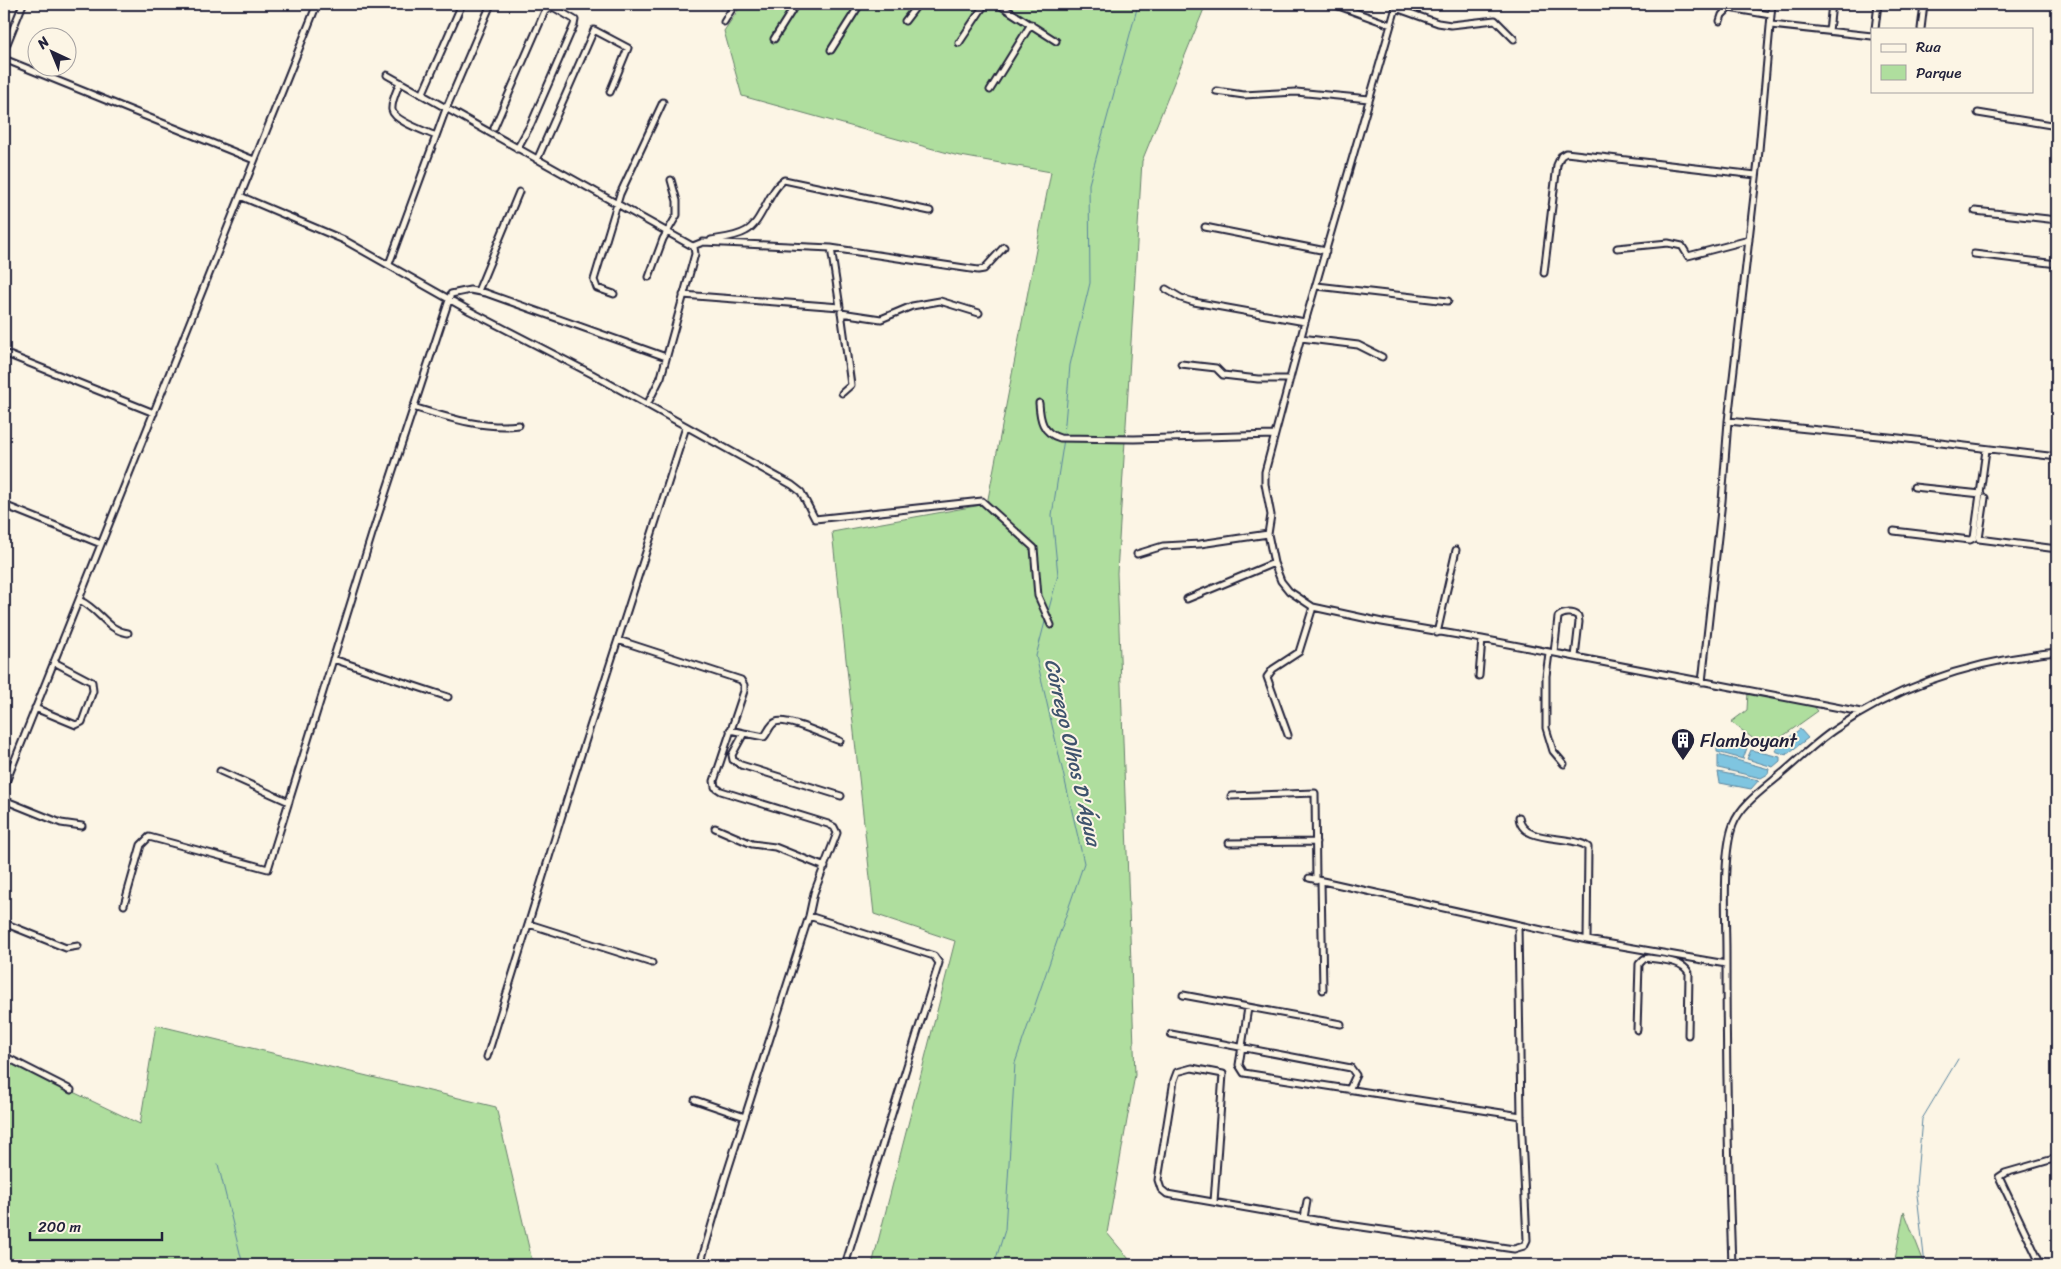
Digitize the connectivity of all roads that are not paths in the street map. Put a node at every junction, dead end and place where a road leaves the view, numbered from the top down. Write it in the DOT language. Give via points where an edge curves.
graph roads {
  1 [pos="23,4"];
  2 [pos="317,4"];
  3 [pos="462,4"];
  4 [pos="491,4"];
  5 [pos="735,4"];
  6 [pos="796,4"];
  7 [pos="860,4"];
  8 [pos="918,4"];
  9 [pos="985,4"];
  10 [pos="998,4"];
  11 [pos="1333,4"];
  12 [pos="1772,4"];
  13 [pos="1832,4"];
  14 [pos="1878,4"];
  15 [pos="1924,4"];
  16 [pos="1396,6"];
  17 [pos="1771,15"];
  18 [pos="905,21"];
  19 [pos="1720,21"];
  20 [pos="724,22"];
  21 [pos="1031,24"];
  22 [pos="1391,25"];
  23 [pos="1771,25"];
  24 [pos="1875,28"];
  25 [pos="1921,28"];
  26 [pos="1829,32"];
  27 [pos="1871,36"];
  28 [pos="774,39"];
  29 [pos="1514,39"];
  30 [pos="1056,41"];
  31 [pos="959,43"];
  32 [pos="831,50"];
  33 [pos="4,51"];
  34 [pos="4,59"];
  35 [pos="387,75"];
  36 [pos="400,82"];
  37 [pos="990,90"];
  38 [pos="1216,91"];
  39 [pos="610,92"];
  40 [pos="422,95"];
  41 [pos="1369,100"];
  42 [pos="663,102"];
  43 [pos="446,109"];
  44 [pos="1978,113"];
  45 [pos="2057,126"];
  46 [pos="494,128"];
  47 [pos="436,136"];
  48 [pos="517,149"];
  49 [pos="254,160"];
  50 [pos="537,160"];
  51 [pos="1756,174"];
  52 [pos="671,180"];
  53 [pos="519,192"];
  54 [pos="240,196"];
  55 [pos="617,204"];
  56 [pos="930,211"];
  57 [pos="1976,211"];
  58 [pos="2057,220"];
  59 [pos="1205,227"];
  60 [pos="668,232"];
  61 [pos="1748,240"];
  62 [pos="703,242"];
  63 [pos="693,246"];
  64 [pos="1004,246"];
  65 [pos="831,248"];
  66 [pos="1617,248"];
  67 [pos="1326,251"];
  68 [pos="1974,254"];
  69 [pos="390,264"];
  70 [pos="2057,264"];
  71 [pos="1544,272"];
  72 [pos="649,276"];
  73 [pos="1317,286"];
  74 [pos="1166,289"];
  75 [pos="478,291"];
  76 [pos="614,294"];
  77 [pos="683,296"];
  78 [pos="449,299"];
  79 [pos="1448,300"];
  80 [pos="840,307"];
  81 [pos="841,313"];
  82 [pos="979,313"];
  83 [pos="1305,322"];
  84 [pos="1301,338"];
  85 [pos="4,353"];
  86 [pos="666,357"];
  87 [pos="1382,357"];
  88 [pos="1181,364"];
  89 [pos="1290,379"];
  90 [pos="842,393"];
  91 [pos="1039,403"];
  92 [pos="647,405"];
  93 [pos="413,407"];
  94 [pos="154,413"];
  95 [pos="1728,421"];
  96 [pos="519,425"];
  97 [pos="686,427"];
  98 [pos="1274,434"];
  99 [pos="1986,450"];
  100 [pos="2057,457"];
  101 [pos="1914,487"];
  102 [pos="1983,496"];
  103 [pos="4,505"];
  104 [pos="1894,531"];
  105 [pos="1268,534"];
  106 [pos="101,544"];
  107 [pos="2057,549"];
  108 [pos="1456,550"];
  109 [pos="1137,554"];
  110 [pos="1274,563"];
  111 [pos="1187,599"];
  112 [pos="79,600"];
  113 [pos="1313,607"];
  114 [pos="1051,625"];
  115 [pos="1437,632"];
  116 [pos="128,633"];
  117 [pos="1482,639"];
  118 [pos="618,640"];
  119 [pos="2057,652"];
  120 [pos="1552,653"];
  121 [pos="1575,657"];
  122 [pos="333,659"];
  123 [pos="54,662"];
  124 [pos="1479,676"];
  125 [pos="1702,682"];
  126 [pos="448,697"];
  127 [pos="35,708"];
  128 [pos="1861,712"];
  129 [pos="730,730"];
  130 [pos="744,733"];
  131 [pos="1288,735"];
  132 [pos="840,741"];
  133 [pos="1564,764"];
  134 [pos="220,771"];
  135 [pos="4,787"];
  136 [pos="841,796"];
  137 [pos="1231,796"];
  138 [pos="4,800"];
  139 [pos="288,802"];
  140 [pos="1519,817"];
  141 [pos="82,826"];
  142 [pos="715,828"];
  143 [pos="1316,842"];
  144 [pos="1229,844"];
  145 [pos="825,867"];
  146 [pos="1309,878"];
  147 [pos="1319,881"];
  148 [pos="124,905"];
  149 [pos="809,916"];
  150 [pos="4,923"];
  151 [pos="529,924"];
  152 [pos="1518,925"];
  153 [pos="1587,940"];
  154 [pos="78,946"];
  155 [pos="1664,953"];
  156 [pos="1664,961"];
  157 [pos="652,964"];
  158 [pos="1726,964"];
  159 [pos="1323,990"];
  160 [pos="1183,995"];
  161 [pos="1248,1008"];
  162 [pos="1342,1024"];
  163 [pos="1637,1030"];
  164 [pos="1171,1034"];
  165 [pos="1688,1035"];
  166 [pos="1242,1048"];
  167 [pos="4,1056"];
  168 [pos="487,1057"];
  169 [pos="71,1090"];
  170 [pos="1349,1090"];
  171 [pos="695,1100"];
  172 [pos="1521,1116"];
  173 [pos="745,1117"];
  174 [pos="2057,1158"];
  175 [pos="1307,1201"];
  176 [pos="1214,1202"];
  177 [pos="1304,1218"];
  178 [pos="700,1265"];
  179 [pos="845,1265"];
  180 [pos="1732,1265"];
  181 [pos="2041,1265"];
  1 -- 33 [label="street"];
  2 -- 49 [label="street"];
  3 -- 40 [label="street"];
  4 -- 43 [label="street"];
  5 -- 20 [label="street"];
  6 -- 28 [label="street"];
  7 -- 32 [label="street"];
  8 -- 18 [label="street"];
  9 -- 31 [label="street"];
  10 -- 21 [label="street"];
  11 -- 22 [label="street"];
  12 -- 17 [label="street"];
  13 -- 26 [label="street"];
  14 -- 24 [label="street"];
  15 -- 25 [label="street"];
  16 -- 22 [label="street"];
  16 -- 29 [label="street" via="1451,26 1495,20"];
  17 -- 19 [label="street" via="1729,8"];
  17 -- 23 [label="street"];
  21 -- 30 [label="street"];
  21 -- 37 [label="street"];
  22 -- 41 [label="street"];
  23 -- 26 [label="street"];
  23 -- 51 [label="street"];
  26 -- 27 [label="street"];
  34 -- 49 [label="street"];
  35 -- 36 [label="street"];
  36 -- 40 [label="street"];
  36 -- 47 [label="street" via="392,110 396,118"];
  38 -- 41 [label="street" via="1244,94 1296,92"];
  39 -- 50 [label="street" via="628,48 594,30"];
  40 -- 43 [label="street"];
  41 -- 67 [label="street"];
  42 -- 55 [label="street"];
  43 -- 47 [label="street"];
  43 -- 48 [label="street"];
  44 -- 45 [label="street"];
  46 -- 48 [label="street" via="545,11 554,7 572,16 574,25"];
  47 -- 69 [label="street"];
  48 -- 50 [label="street"];
  49 -- 54 [label="street"];
  50 -- 55 [label="street"];
  51 -- 61 [label="street"];
  51 -- 71 [label="street" via="1566,153 1557,165"];
  52 -- 60 [label="street" via="678,211"];
  53 -- 75 [label="street"];
  54 -- 69 [label="street" via="344,240"];
  54 -- 94 [label="street"];
  55 -- 60 [label="street"];
  55 -- 76 [label="street" via="594,281 597,288"];
  56 -- 62 [label="street" via="784,180 746,231"];
  57 -- 58 [label="street"];
  59 -- 67 [label="street"];
  60 -- 63 [label="street"];
  60 -- 72 [label="street"];
  61 -- 66 [label="street" via="1688,256 1682,246 1668,243"];
  61 -- 95 [label="street"];
  62 -- 63 [label="street"];
  62 -- 65 [label="street"];
  63 -- 77 [label="street" via="696,252"];
  64 -- 65 [label="street" via="980,270"];
  65 -- 80 [label="street"];
  67 -- 73 [label="street"];
  68 -- 70 [label="street"];
  69 -- 78 [label="street"];
  73 -- 79 [label="street"];
  73 -- 83 [label="street"];
  74 -- 83 [label="street" via="1194,302"];
  75 -- 78 [label="street" via="456,292"];
  75 -- 86 [label="street"];
  77 -- 80 [label="street"];
  77 -- 86 [label="street"];
  78 -- 92 [label="street"];
  78 -- 93 [label="street"];
  80 -- 81 [label="street"];
  81 -- 82 [label="street" via="881,319 920,304 940,301"];
  81 -- 90 [label="street" via="851,384 851,388"];
  83 -- 84 [label="street"];
  84 -- 87 [label="street" via="1358,345"];
  84 -- 89 [label="street"];
  85 -- 94 [label="street"];
  86 -- 92 [label="street" via="659,382"];
  88 -- 89 [label="street" via="1217,368 1223,375"];
  89 -- 98 [label="street"];
  91 -- 98 [label="street" via="1045,429 1060,438 1144,439"];
  92 -- 97 [label="street"];
  93 -- 96 [label="street" via="455,420"];
  93 -- 122 [label="street"];
  94 -- 106 [label="street"];
  95 -- 99 [label="street"];
  95 -- 125 [label="street"];
  97 -- 114 [label="street" via="792,485 801,492 812,516 818,520 982,501 1034,548 1038,596"];
  97 -- 118 [label="street"];
  98 -- 105 [label="street" via="1264,484 1271,516"];
  99 -- 100 [label="street"];
  99 -- 102 [label="street"];
  101 -- 102 [label="street"];
  102 -- 104 [label="street" via="1972,539"];
  102 -- 107 [label="street" via="1979,539"];
  103 -- 106 [label="street"];
  105 -- 109 [label="street" via="1163,546"];
  105 -- 110 [label="street"];
  106 -- 112 [label="street"];
  108 -- 115 [label="street"];
  110 -- 111 [label="street"];
  110 -- 113 [label="street" via="1289,591"];
  112 -- 116 [label="street" via="94,608 112,627"];
  112 -- 123 [label="street"];
  113 -- 115 [label="street"];
  113 -- 131 [label="street" via="1299,652 1273,669 1267,678"];
  115 -- 117 [label="street"];
  117 -- 120 [label="street"];
  117 -- 124 [label="street"];
  118 -- 129 [label="street" via="741,680 744,689"];
  118 -- 151 [label="street"];
  119 -- 128 [label="street" via="1995,661 1936,678"];
  120 -- 121 [label="street"];
  120 -- 121 [label="street" via="1557,620 1562,614 1574,614 1579,622"];
  120 -- 133 [label="street" via="1546,676 1546,728 1553,751"];
  121 -- 125 [label="street"];
  122 -- 126 [label="street"];
  122 -- 139 [label="street"];
  123 -- 127 [label="street"];
  123 -- 127 [label="street" via="92,682 93,691 82,722 71,724"];
  125 -- 128 [label="street"];
  127 -- 135 [label="street"];
  128 -- 158 [label="street" via="1804,754 1736,818 1728,853"];
  129 -- 130 [label="street"];
  129 -- 145 [label="street" via="715,787 721,792 834,827 836,836"];
  130 -- 132 [label="street" via="764,737 778,721"];
  130 -- 136 [label="street" via="734,748 733,760"];
  134 -- 139 [label="street"];
  137 -- 143 [label="street" via="1315,793"];
  138 -- 141 [label="street" via="61,824"];
  139 -- 148 [label="street" via="268,869 150,837 141,845"];
  140 -- 153 [label="street" via="1519,822 1528,832 1588,847"];
  142 -- 145 [label="street" via="752,844 775,847"];
  143 -- 144 [label="street"];
  143 -- 147 [label="street"];
  145 -- 149 [label="street"];
  146 -- 147 [label="street"];
  147 -- 152 [label="street"];
  147 -- 159 [label="street"];
  149 -- 173 [label="street"];
  149 -- 179 [label="street" via="934,956 940,963"];
  150 -- 154 [label="street" via="66,948"];
  151 -- 157 [label="street"];
  151 -- 168 [label="street"];
  152 -- 153 [label="street"];
  152 -- 172 [label="street"];
  153 -- 155 [label="street"];
  155 -- 156 [label="street"];
  155 -- 158 [label="street"];
  156 -- 163 [label="street" via="1649,958 1639,964"];
  156 -- 165 [label="street" via="1681,964 1689,973"];
  158 -- 180 [label="street" via="1725,1071"];
  160 -- 161 [label="street"];
  161 -- 162 [label="street"];
  161 -- 166 [label="street"];
  164 -- 166 [label="street"];
  166 -- 170 [label="street" via="1239,1067 1244,1073"];
  166 -- 170 [label="street" via="1351,1068 1356,1075"];
  167 -- 169 [label="street"];
  170 -- 172 [label="street"];
  171 -- 173 [label="street"];
  172 -- 177 [label="street" via="1527,1240 1521,1248 1514,1250"];
  173 -- 178 [label="street"];
  174 -- 181 [label="street" via="1999,1178"];
  175 -- 177 [label="street"];
  176 -- 176 [label="street" via="1167,1194 1158,1184 1174,1080 1177,1072 1185,1068 1223,1074"];
  176 -- 177 [label="street"];
}
